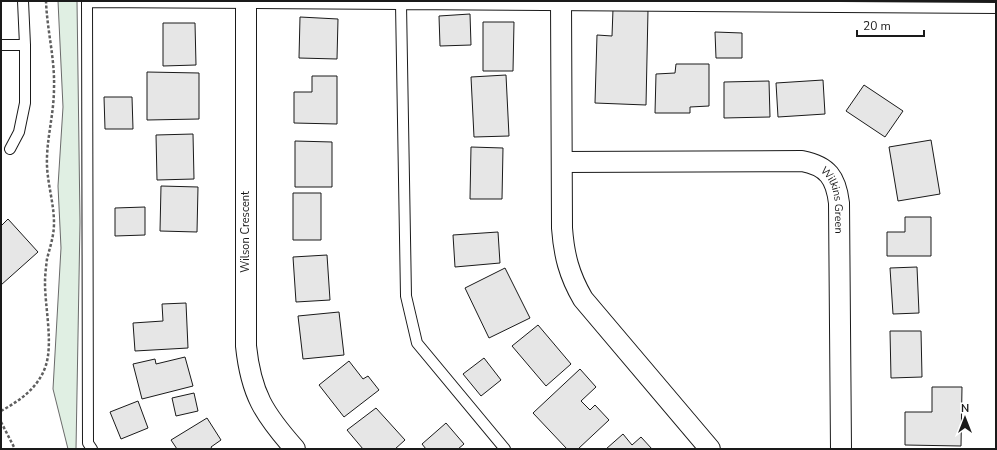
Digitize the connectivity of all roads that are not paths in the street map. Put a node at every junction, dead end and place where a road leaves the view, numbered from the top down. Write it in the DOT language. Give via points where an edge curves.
graph roads {
  1 [pos="24,1"];
  2 [pos="87,2"];
  3 [pos="246,2"];
  4 [pos="561,3"];
  5 [pos="401,4"];
  6 [pos="996,8"];
  7 [pos="1,45"];
  8 [pos="25,45"];
  9 [pos="10,149"];
  10 [pos="562,162"];
  11 [pos="92,449"];
  12 [pos="295,449"];
  13 [pos="505,449"];
  14 [pos="710,449"];
  15 [pos="841,449"];
  1 -- 8 [label="lane"];
  2 -- 3 [label="lane"];
  2 -- 11 [label="lane" via="88,443"];
  3 -- 5 [label="lane"];
  3 -- 12 [label="street, Wilson Crescent" via="246,353 252,383 259,400"];
  4 -- 5 [label="lane"];
  4 -- 6 [label="lane"];
  4 -- 10 [label="street"];
  5 -- 13 [label="lane" via="406,296 417,343"];
  7 -- 8 [label="lane"];
  8 -- 9 [label="lane" via="25,103 19,132"];
  10 -- 14 [label="street" via="563,244 574,282 598,318"];
  10 -- 15 [label="street, Wilkins Green" via="802,161 814,163 828,173 835,183 839,203"];
}
